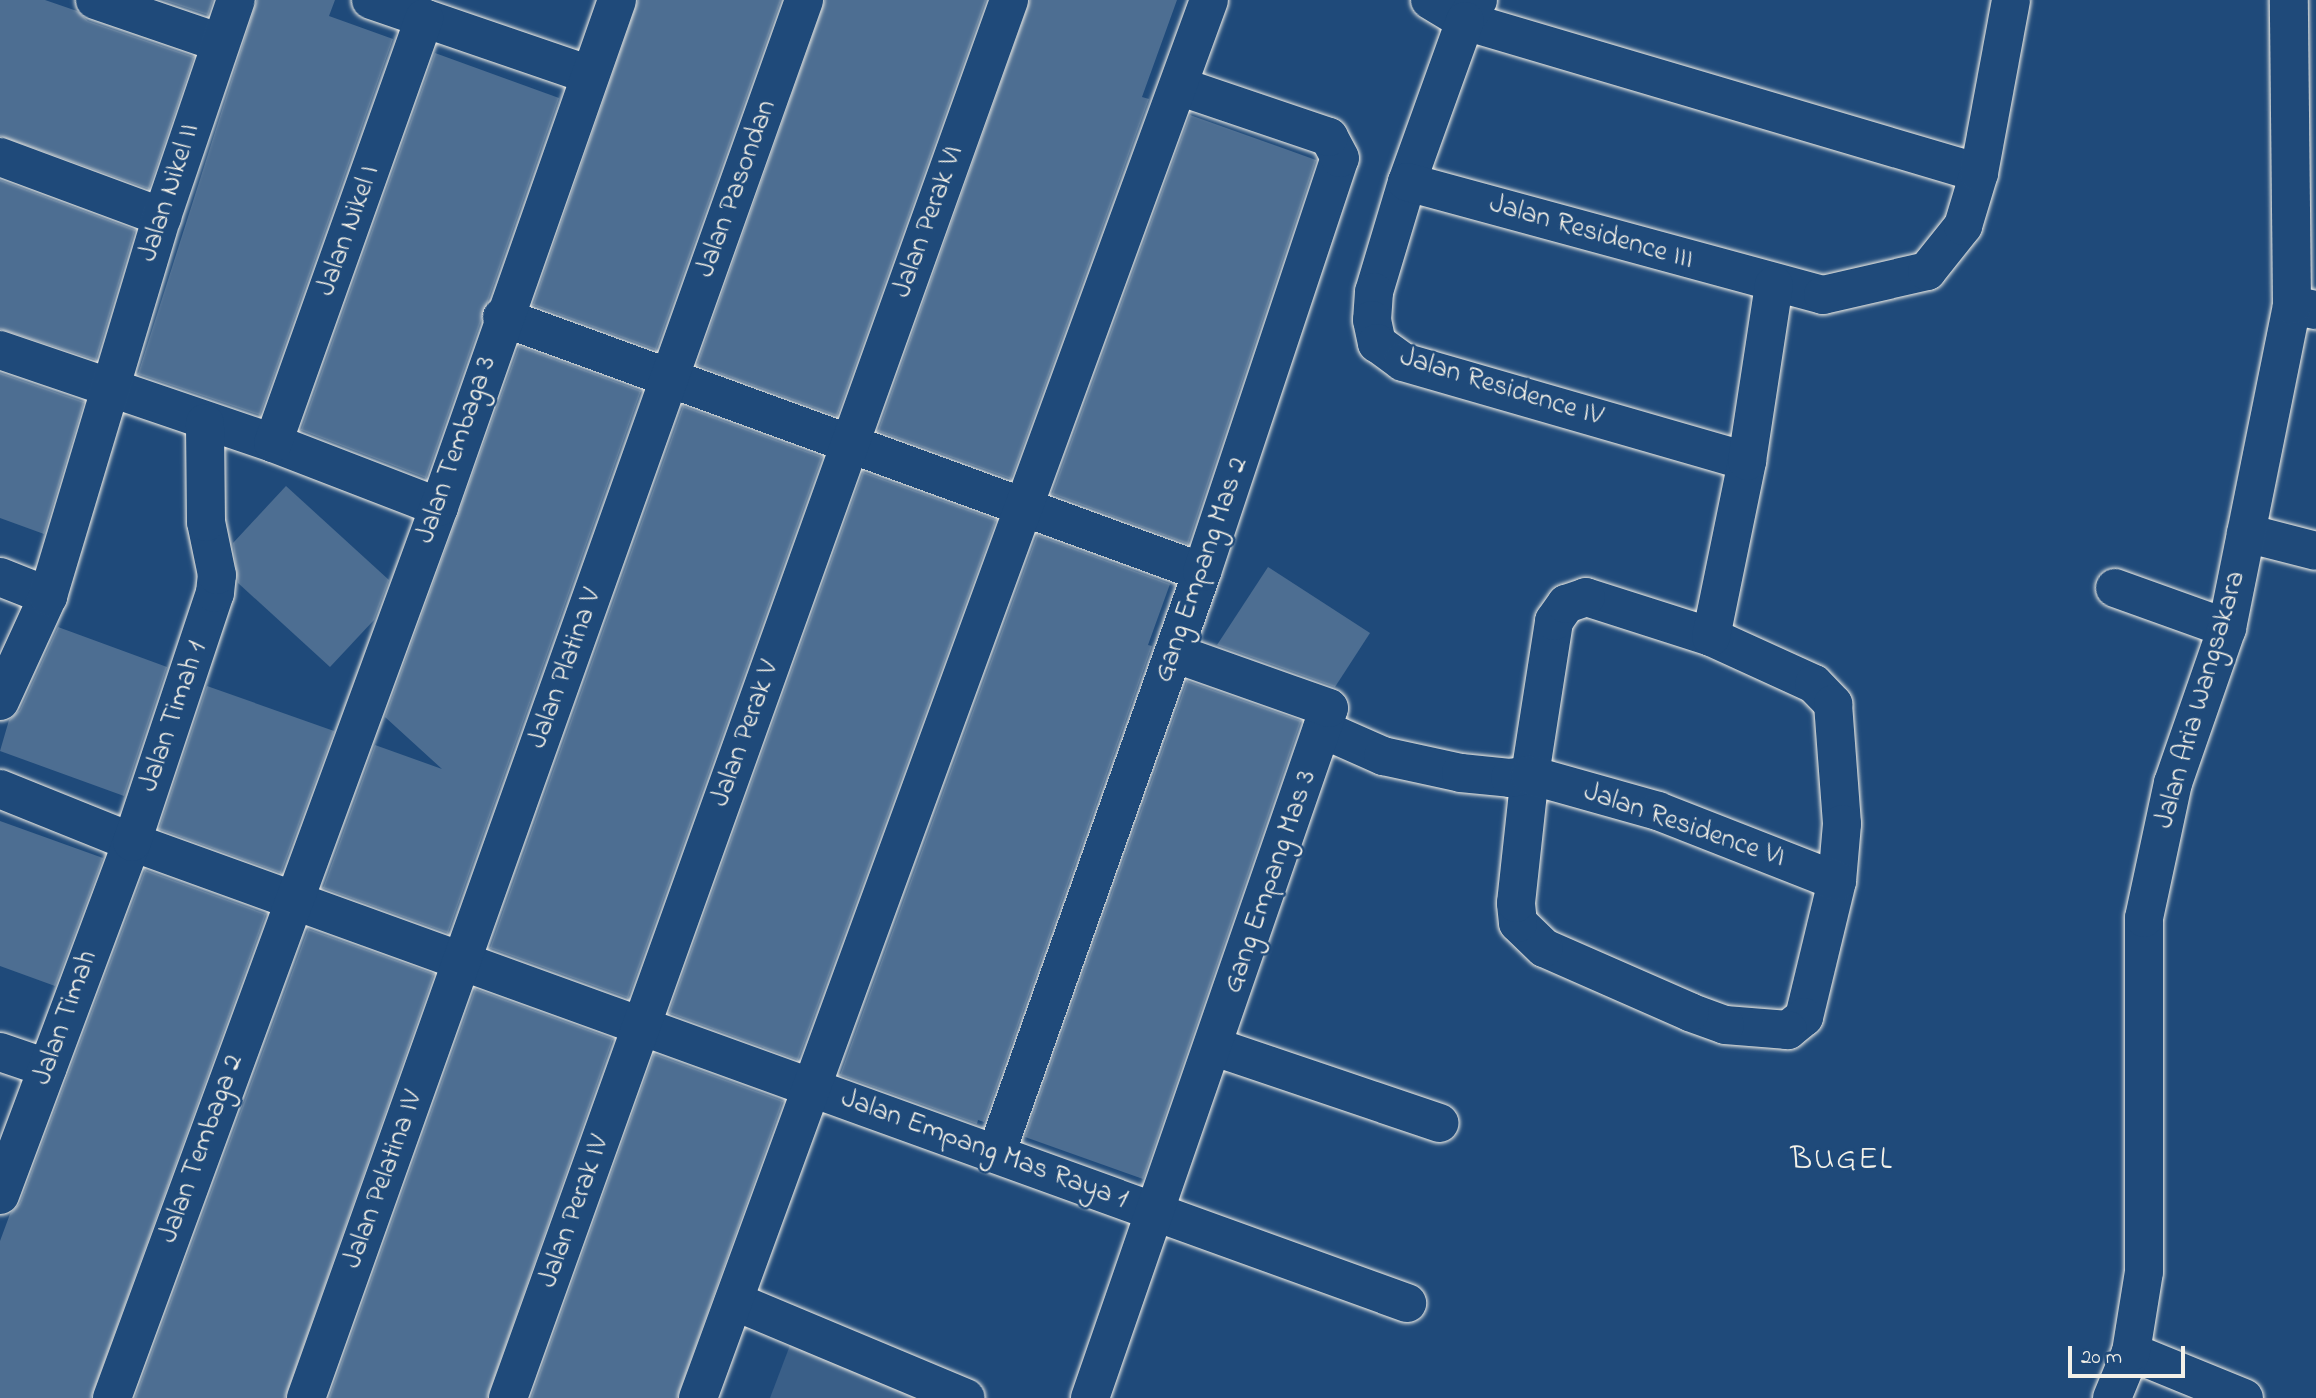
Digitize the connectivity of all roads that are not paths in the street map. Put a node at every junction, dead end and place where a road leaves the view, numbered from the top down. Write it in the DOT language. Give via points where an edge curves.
graph roads {
  1 [pos="95,0"];
  2 [pos="236,0"];
  3 [pos="371,0"];
  4 [pos="617,0"];
  5 [pos="804,0"];
  6 [pos="1009,0"];
  7 [pos="1209,0"];
  8 [pos="1430,0"];
  9 [pos="2289,0"];
  10 [pos="2008,1"];
  11 [pos="1472,10"];
  12 [pos="425,18"];
  13 [pos="218,42"];
  14 [pos="590,75"];
  15 [pos="1178,86"];
  16 [pos="0,157"];
  17 [pos="1979,173"];
  18 [pos="1408,182"];
  19 [pos="162,217"];
  20 [pos="1774,285"];
  21 [pos="2304,308"];
  22 [pos="502,317"];
  23 [pos="0,350"];
  24 [pos="670,377"];
  25 [pos="108,387"];
  26 [pos="205,423"];
  27 [pos="273,443"];
  28 [pos="850,443"];
  29 [pos="1747,461"];
  30 [pos="1023,506"];
  31 [pos="439,507"];
  32 [pos="2246,533"];
  33 [pos="2316,551"];
  34 [pos="1202,572"];
  35 [pos="0,577"];
  36 [pos="2115,588"];
  37 [pos="48,596"];
  38 [pos="2227,628"];
  39 [pos="1710,637"];
  40 [pos="1174,653"];
  41 [pos="0,701"];
  42 [pos="1322,730"];
  43 [pos="1530,775"];
  44 [pos="0,789"];
  45 [pos="132,842"];
  46 [pos="1837,881"];
  47 [pos="292,899"];
  48 [pos="462,961"];
  49 [pos="641,1026"];
  50 [pos="1215,1047"];
  51 [pos="0,1052"];
  52 [pos="47,1068"];
  53 [pos="811,1088"];
  54 [pos="1440,1124"];
  55 [pos="996,1154"];
  56 [pos="0,1195"];
  57 [pos="1157,1212"];
  58 [pos="734,1301"];
  59 [pos="1407,1303"];
  60 [pos="2131,1352"];
  61 [pos="112,1398"];
  62 [pos="306,1398"];
  63 [pos="508,1398"];
  64 [pos="698,1398"];
  65 [pos="966,1398"];
  66 [pos="1090,1398"];
  67 [pos="2112,1398"];
  68 [pos="2244,1398"];
  1 -- 13 [label="street"];
  2 -- 13 [label="street, Jalan Nikel II"];
  3 -- 12 [label="street"];
  4 -- 14 [label="street, Jalan Tembaga 3"];
  5 -- 24 [label="street, Jalan Pasondan"];
  6 -- 28 [label="street, Jalan Perak VI"];
  7 -- 15 [label="street"];
  8 -- 11 [label="street"];
  9 -- 21 [label="street, Jalan Aria Wangsakara"];
  10 -- 17 [label="street, Jalan Residence III"];
  11 -- 17 [label="street"];
  11 -- 18 [label="street, Jalan Residence IV"];
  12 -- 14 [label="street"];
  12 -- 27 [label="street, Jalan Nikel I"];
  13 -- 19 [label="street, Jalan Nikel II"];
  14 -- 22 [label="street, Jalan Tembaga 3"];
  15 -- 30 [label="street"];
  15 -- 34 [label="street, Gang Empang Mas 2" via="1329,136 1340,159"];
  16 -- 19 [label="street"];
  17 -- 20 [label="street, Jalan Residence III" via="1963,226 1927,271 1823,295"];
  18 -- 20 [label="street, Jalan Residence III"];
  18 -- 29 [label="street, Jalan Residence IV" via="1374,292 1372,320 1377,343 1389,354 1455,378"];
  19 -- 25 [label="street, Jalan Nikel II"];
  20 -- 29 [label="street"];
  21 -- 32 [label="street, Jalan Aria Wangsakara"];
  22 -- 24 [label="street"];
  22 -- 31 [label="street, Jalan Tembaga 3"];
  23 -- 25 [label="street"];
  24 -- 28 [label="street"];
  24 -- 48 [label="street, Jalan Platina V"];
  25 -- 26 [label="street"];
  25 -- 37 [label="street, Jalan Nikel II"];
  26 -- 27 [label="street"];
  26 -- 45 [label="street, Jalan Timah 1" via="206,522 217,576 215,593"];
  27 -- 31 [label="street"];
  28 -- 30 [label="street"];
  28 -- 49 [label="street, Jalan Perak V"];
  29 -- 39 [label="street"];
  30 -- 34 [label="street"];
  30 -- 53 [label="street"];
  31 -- 47 [label="street, Jalan Tembaga 3"];
  32 -- 33 [label="street"];
  32 -- 38 [label="street, Jalan Aria Wangsakara"];
  34 -- 40 [label="street, Gang Empang Mas 2"];
  35 -- 37 [label="street"];
  36 -- 38 [label="street"];
  37 -- 41 [label="street, Jalan Nikel II"];
  38 -- 60 [label="street, Jalan Aria Wangsakara" via="2173,783 2144,918 2144,1272"];
  39 -- 43 [label="street" via="1586,597 1566,604 1554,621"];
  39 -- 46 [label="street" via="1814,684 1833,704 1842,824"];
  40 -- 42 [label="street, Gang Empang Mas 3" via="1329,708"];
  40 -- 55 [label="street, Gang Empang Mas 2"];
  42 -- 43 [label="street, Jalan Residence VI" via="1383,756 1448,770 1510,778"];
  42 -- 50 [label="street, Gang Empang Mas 3"];
  43 -- 46 [label="street, Jalan Residence VI" via="1658,811"];
  43 -- 46 [label="street" via="1516,903 1518,923 1530,939 1725,1025 1769,1032 1788,1030 1804,1017"];
  44 -- 45 [label="street, Jalan Empang Mas Raya 1"];
  45 -- 47 [label="street, Jalan Empang Mas Raya 1"];
  45 -- 52 [label="street, Jalan Timah"];
  47 -- 48 [label="street, Jalan Empang Mas Raya 1"];
  47 -- 61 [label="street, Jalan Tembaga 2"];
  48 -- 49 [label="street, Jalan Empang Mas Raya 1"];
  48 -- 62 [label="street, Jalan Pelatina IV"];
  49 -- 53 [label="street, Jalan Empang Mas Raya 1"];
  49 -- 63 [label="street, Jalan Perak IV"];
  50 -- 54 [label="street"];
  50 -- 57 [label="street, Gang Empang Mas 3"];
  51 -- 52 [label="street"];
  52 -- 56 [label="street, Jalan Timah"];
  53 -- 55 [label="street, Jalan Empang Mas Raya 1"];
  53 -- 58 [label="street"];
  55 -- 57 [label="street, Jalan Empang Mas Raya 1"];
  57 -- 59 [label="street, Jalan Empang Mas Raya 1"];
  57 -- 66 [label="street, Gang Empang Mas 3"];
  58 -- 64 [label="street"];
  58 -- 65 [label="street"];
  60 -- 67 [label="street, Jalan Aria Wangsakara"];
  60 -- 68 [label="street"];
}
